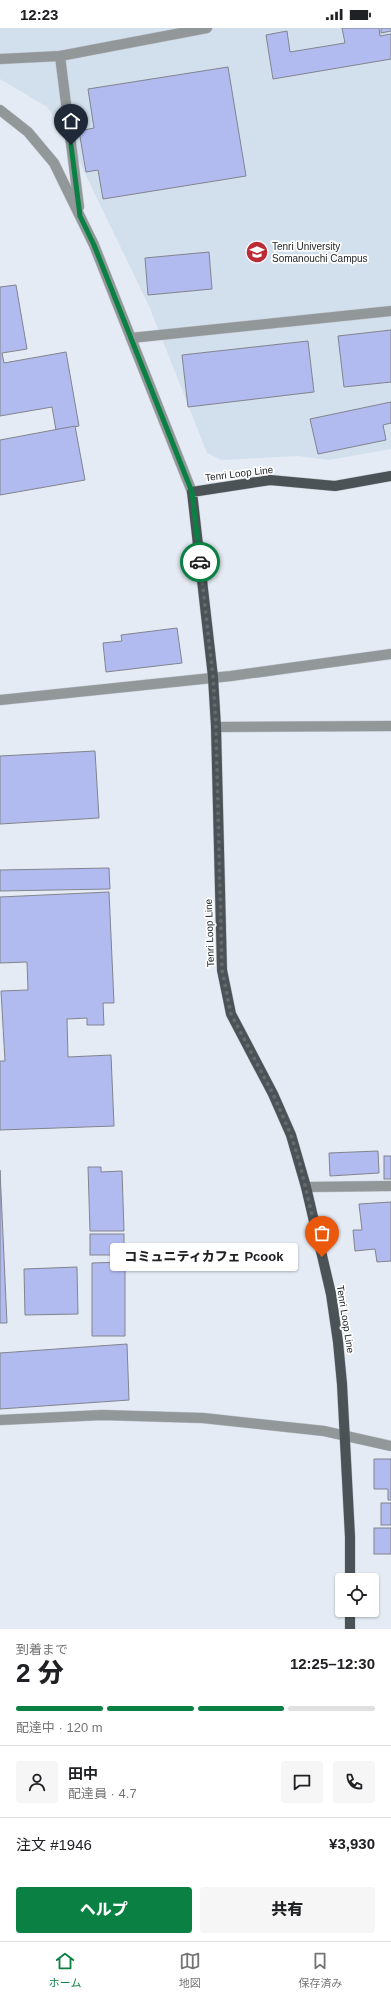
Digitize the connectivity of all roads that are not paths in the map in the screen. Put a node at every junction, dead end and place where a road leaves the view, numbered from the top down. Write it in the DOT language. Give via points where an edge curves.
graph roads {
  1 [pos="207,28"];
  2 [pos="60,56"];
  3 [pos="0,59"];
  4 [pos="0,110"];
  5 [pos="80,216"];
  6 [pos="391,311"];
  7 [pos="131,338"];
  8 [pos="391,476"];
  9 [pos="192,492"];
  10 [pos="391,654"];
  11 [pos="213,677"];
  12 [pos="0,700"];
  13 [pos="391,726"];
  14 [pos="216,728"];
  15 [pos="391,1186"];
  16 [pos="306,1188"];
  17 [pos="0,1420"];
  18 [pos="344,1436"];
  19 [pos="391,1446"];
  20 [pos="350,1573"];
  21 [pos="350,1617"];
  22 [pos="350,1629"];
  1 -- 2 [label="street"];
  2 -- 3 [label="street"];
  2 -- 5 [label="street"];
  4 -- 5 [label="street" via="28,132 54,162"];
  5 -- 7 [label="street"];
  6 -- 7 [label="street"];
  7 -- 9 [label="street"];
  8 -- 9 [label="main road, Tenri Loop Line" via="335,486 270,480"];
  9 -- 11 [label="main road, Tenri Loop Line"];
  10 -- 11 [label="street"];
  11 -- 12 [label="street"];
  11 -- 14 [label="main road, Tenri Loop Line"];
  13 -- 14 [label="street"];
  14 -- 16 [label="main road, Tenri Loop Line" via="222,970 231,1014 282,1112"];
  15 -- 16 [label="street"];
  16 -- 18 [label="main road, Tenri Loop Line" via="331,1294 338,1342"];
  17 -- 18 [label="street" via="102,1415 203,1418 324,1431"];
  18 -- 19 [label="street"];
  18 -- 20 [label="main road, Tenri Loop Line"];
  21 -- 22 [label="main road"];
}
